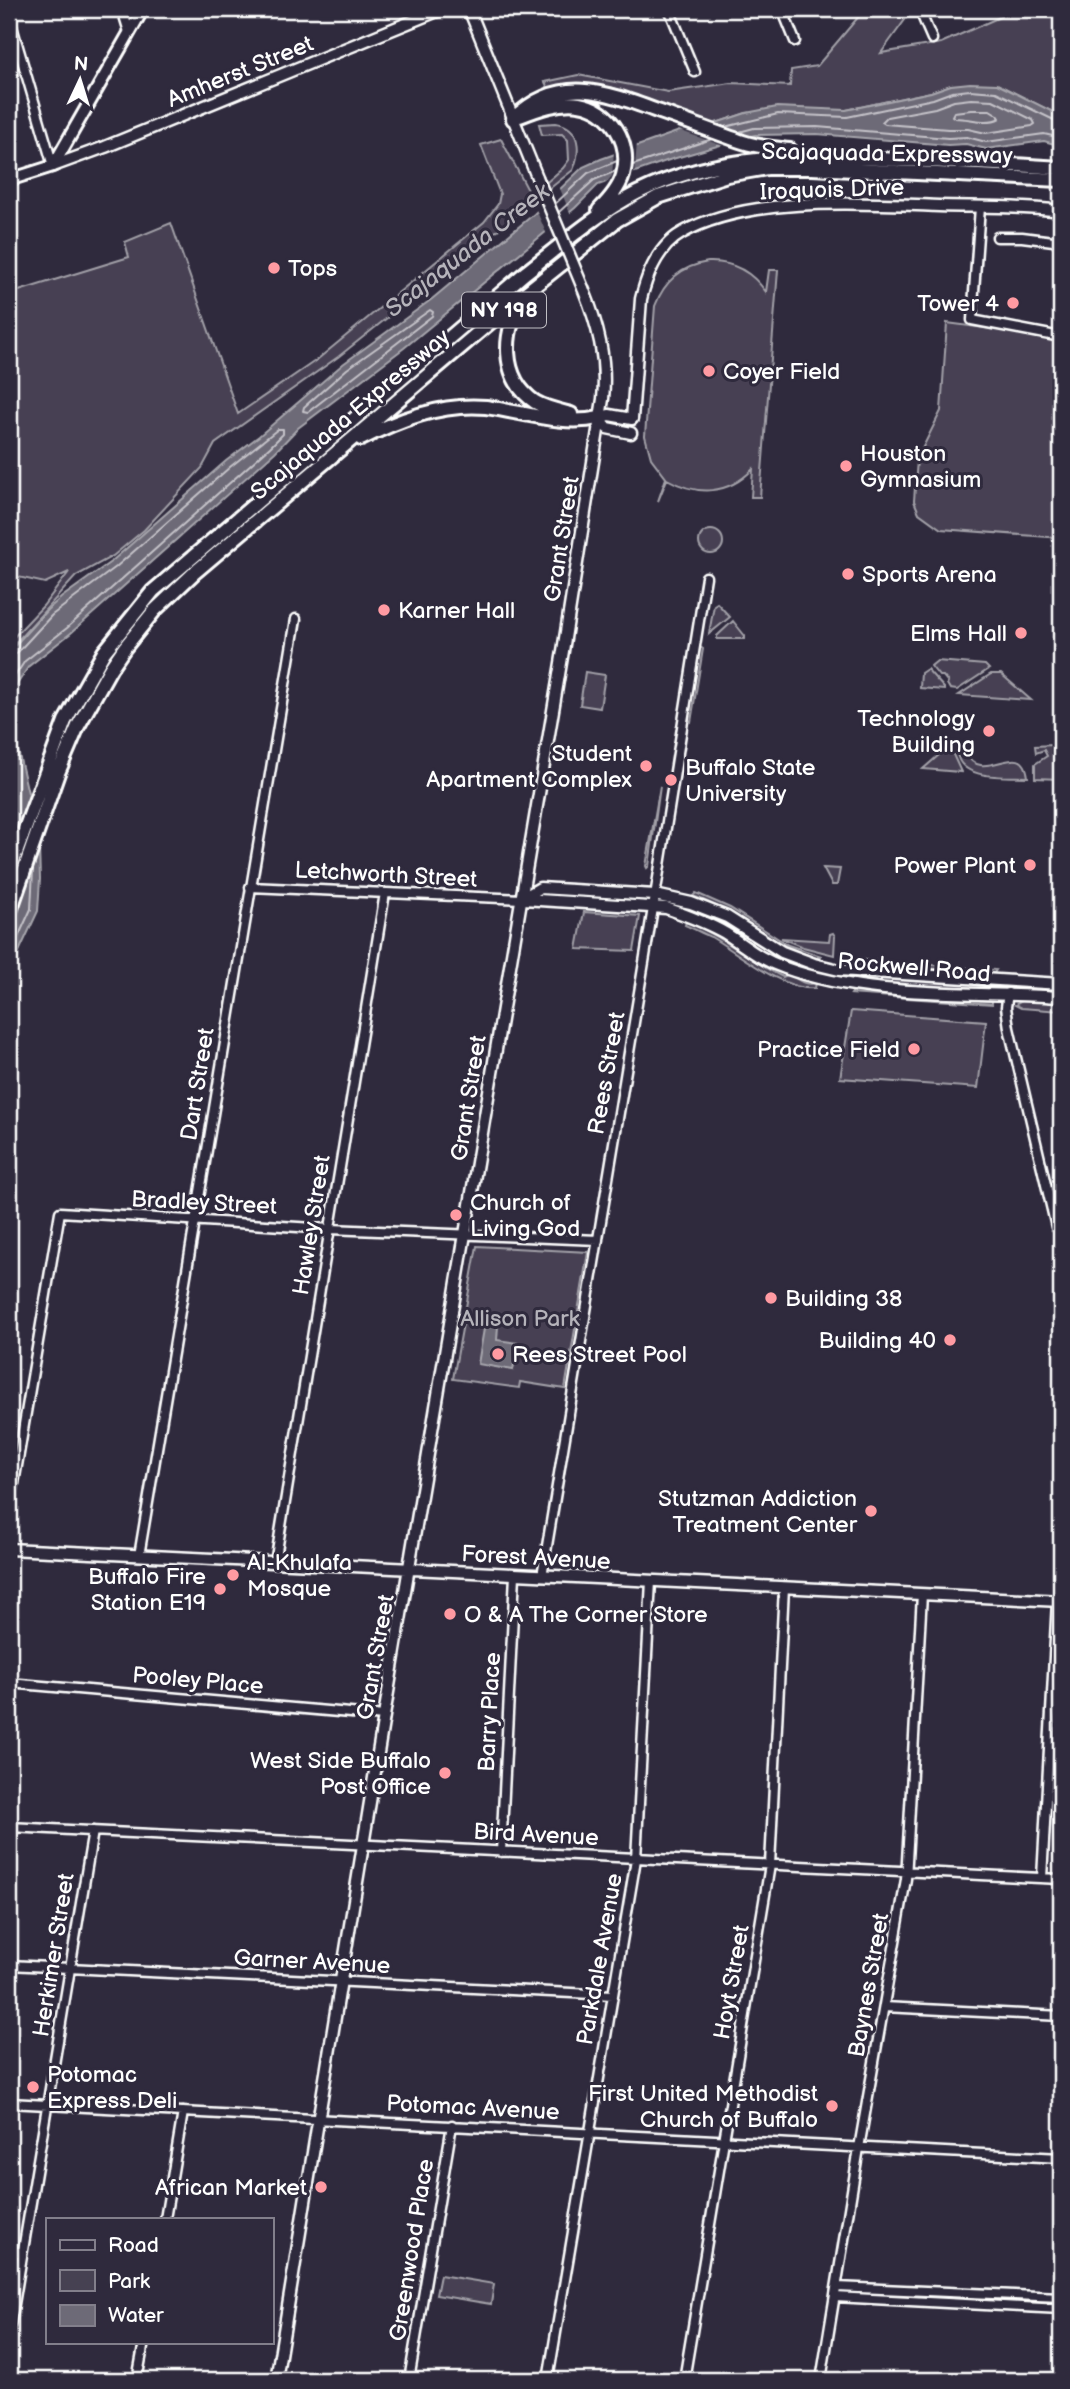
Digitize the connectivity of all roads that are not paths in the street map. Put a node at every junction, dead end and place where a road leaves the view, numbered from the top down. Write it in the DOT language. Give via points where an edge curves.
graph roads {
  1 [pos="122,9"];
  2 [pos="143,9"];
  3 [pos="442,9"];
  4 [pos="469,9"];
  5 [pos="669,9"];
  6 [pos="782,9"];
  7 [pos="919,9"];
  8 [pos="9,16"];
  9 [pos="129,32"];
  10 [pos="932,39"];
  11 [pos="795,41"];
  12 [pos="695,72"];
  13 [pos="513,119"];
  14 [pos="814,156"];
  15 [pos="53,166"];
  16 [pos="1061,169"];
  17 [pos="9,180"];
  18 [pos="1061,180"];
  19 [pos="980,207"];
  20 [pos="1061,211"];
  21 [pos="582,228"];
  22 [pos="996,237"];
  23 [pos="1061,242"];
  24 [pos="533,286"];
  25 [pos="1061,337"];
  26 [pos="599,418"];
  27 [pos="631,433"];
  28 [pos="344,448"];
  29 [pos="706,577"];
  30 [pos="296,619"];
  31 [pos="72,724"];
  32 [pos="9,872"];
  33 [pos="250,887"];
  34 [pos="385,893"];
  35 [pos="655,895"];
  36 [pos="521,899"];
  37 [pos="653,906"];
  38 [pos="9,914"];
  39 [pos="1061,983"];
  40 [pos="1008,993"];
  41 [pos="1061,996"];
  42 [pos="194,1220"];
  43 [pos="1059,1227"];
  44 [pos="330,1229"];
  45 [pos="466,1234"];
  46 [pos="598,1240"];
  47 [pos="9,1513"];
  48 [pos="9,1549"];
  49 [pos="139,1556"];
  50 [pos="275,1563"];
  51 [pos="409,1569"];
  52 [pos="515,1575"];
  53 [pos="542,1576"];
  54 [pos="650,1581"];
  55 [pos="784,1587"];
  56 [pos="922,1594"];
  57 [pos="1059,1601"];
  58 [pos="9,1683"];
  59 [pos="384,1716"];
  60 [pos="9,1827"];
  61 [pos="93,1831"];
  62 [pos="363,1843"];
  63 [pos="501,1852"];
  64 [pos="636,1859"];
  65 [pos="770,1865"];
  66 [pos="906,1872"];
  67 [pos="1042,1878"];
  68 [pos="1061,1879"];
  69 [pos="9,1965"];
  70 [pos="71,1968"];
  71 [pos="342,1982"];
  72 [pos="613,1995"];
  73 [pos="884,2007"];
  74 [pos="1061,2016"];
  75 [pos="9,2103"];
  76 [pos="48,2105"];
  77 [pos="183,2112"];
  78 [pos="318,2118"];
  79 [pos="452,2125"];
  80 [pos="589,2132"];
  81 [pos="723,2140"];
  82 [pos="859,2148"];
  83 [pos="1061,2158"];
  84 [pos="165,2218"];
  85 [pos="9,2252"];
  86 [pos="22,2252"];
  87 [pos="837,2287"];
  88 [pos="973,2293"];
  89 [pos="835,2297"];
  90 [pos="1061,2297"];
  91 [pos="972,2305"];
  92 [pos="1061,2309"];
  93 [pos="9,2334"];
  94 [pos="144,2344"];
  95 [pos="137,2380"];
  96 [pos="276,2380"];
  97 [pos="409,2380"];
  98 [pos="548,2380"];
  99 [pos="684,2380"];
  100 [pos="821,2380"];
  1 -- 9 [label="street"];
  2 -- 9 [label="main road"];
  3 -- 15 [label="street, Amherst Street"];
  4 -- 13 [label="street, Grant Street"];
  5 -- 12 [label="street"];
  6 -- 11 [label="street"];
  7 -- 10 [label="street"];
  8 -- 15 [label="street"];
  9 -- 15 [label="main road"];
  13 -- 14 [label="highway" via="528,105 549,96 585,90 634,102 746,143"];
  13 -- 21 [label="highway" via="558,104 582,105 613,124 624,147 625,165 618,186"];
  13 -- 26 [label="street, Grant Street, bridge" via="598,327 605,376"];
  14 -- 16 [label="highway, Scajaquada Expressway / NY 198"];
  14 -- 21 [label="highway, Scajaquada Expressway / NY 198" via="708,167 640,192"];
  15 -- 17 [label="main road"];
  18 -- 24 [label="highway, Scajaquada Expressway / NY 198" via="812,168 767,168 727,175 680,189 617,220"];
  19 -- 20 [label="street, Iroquois Drive"];
  19 -- 25 [label="street" via="972,320"];
  19 -- 26 [label="street, Iroquois Drive" via="862,203 774,207 714,219 681,233 655,261 645,282 632,419"];
  21 -- 31 [label="highway, Scajaquada Expressway / NY 198" via="153,592 104,652"];
  22 -- 23 [label="street"];
  24 -- 26 [label="highway" via="510,324 511,371 536,402"];
  24 -- 28 [label="highway, Scajaquada Expressway / NY 198"];
  26 -- 27 [label="street" via="607,428"];
  26 -- 28 [label="highway" via="583,421 482,407 445,409 394,424"];
  26 -- 36 [label="street, Grant Street"];
  28 -- 31 [label="highway, Scajaquada Expressway / NY 198" via="154,611"];
  29 -- 35 [label="street, Rees Street"];
  30 -- 33 [label="street, Dart Street"];
  31 -- 32 [label="highway, Scajaquada Expressway / NY 198"];
  31 -- 38 [label="highway, Scajaquada Expressway / NY 198"];
  33 -- 34 [label="street, Letchworth Street"];
  33 -- 42 [label="street, Dart Street"];
  34 -- 36 [label="street, Letchworth Street"];
  34 -- 44 [label="street, Hawley Street"];
  35 -- 36 [label="street, Letchworth Street" via="540,888"];
  35 -- 37 [label="street, Rees Street"];
  35 -- 39 [label="street, Rockwell Road" via="727,917 782,952 839,970"];
  36 -- 37 [label="street, Letchworth Street"];
  36 -- 45 [label="street, Grant Street"];
  37 -- 40 [label="street, Rockwell Road" via="688,915 786,969 837,982"];
  37 -- 46 [label="street, Rees Street"];
  39 -- 41 [label="street"];
  40 -- 41 [label="street, Rockwell Road"];
  40 -- 43 [label="street" via="1009,1028"];
  42 -- 44 [label="street, Bradley Street"];
  42 -- 47 [label="street, Bradley Street" via="60,1212"];
  42 -- 49 [label="street, Dart Street"];
  44 -- 45 [label="street, Bradley Street"];
  44 -- 50 [label="street, Hawley Street"];
  45 -- 46 [label="street, Bradley Street"];
  45 -- 51 [label="street, Grant Street"];
  46 -- 53 [label="street, Rees Street"];
  48 -- 49 [label="street, Forest Avenue"];
  49 -- 50 [label="street, Forest Avenue"];
  50 -- 51 [label="street, Forest Avenue"];
  51 -- 52 [label="street, Forest Avenue"];
  51 -- 59 [label="street, Grant Street"];
  52 -- 53 [label="street, Forest Avenue"];
  52 -- 63 [label="street, Barry Place"];
  53 -- 54 [label="street, Forest Avenue"];
  54 -- 55 [label="street, Forest Avenue"];
  54 -- 64 [label="street, Parkdale Avenue"];
  55 -- 56 [label="street, Forest Avenue"];
  55 -- 65 [label="street, Hoyt Street"];
  56 -- 57 [label="street, Forest Avenue"];
  56 -- 66 [label="street, Baynes Street"];
  57 -- 67 [label="street"];
  58 -- 59 [label="street, Pooley Place"];
  59 -- 62 [label="street, Grant Street"];
  60 -- 61 [label="street, Bird Avenue"];
  61 -- 62 [label="street, Bird Avenue"];
  61 -- 70 [label="street, Herkimer Street"];
  62 -- 63 [label="street, Bird Avenue"];
  62 -- 71 [label="street, Grant Street"];
  63 -- 64 [label="street, Bird Avenue"];
  64 -- 65 [label="street, Bird Avenue"];
  64 -- 72 [label="street, Parkdale Avenue"];
  65 -- 66 [label="street, Bird Avenue"];
  65 -- 81 [label="street, Hoyt Street"];
  66 -- 67 [label="street, Bird Avenue"];
  66 -- 73 [label="street, Baynes Street"];
  67 -- 68 [label="street, Bird Avenue"];
  69 -- 70 [label="street, Garner Avenue"];
  70 -- 71 [label="street, Garner Avenue"];
  70 -- 76 [label="street, Herkimer Street"];
  71 -- 72 [label="street, Garner Avenue"];
  71 -- 78 [label="street, Grant Street"];
  72 -- 80 [label="street, Parkdale Avenue"];
  73 -- 74 [label="street"];
  73 -- 82 [label="street, Baynes Street"];
  75 -- 76 [label="street, Potomac Avenue"];
  76 -- 77 [label="street, Potomac Avenue"];
  76 -- 86 [label="street, Herkimer Street"];
  77 -- 78 [label="street, Potomac Avenue"];
  77 -- 84 [label="street"];
  78 -- 79 [label="street, Potomac Avenue"];
  78 -- 96 [label="street, Grant Street"];
  79 -- 80 [label="street, Potomac Avenue"];
  79 -- 97 [label="street, Greenwood Place"];
  80 -- 81 [label="street, Potomac Avenue"];
  80 -- 98 [label="street, Parkdale Avenue"];
  81 -- 82 [label="street, Potomac Avenue"];
  81 -- 99 [label="street, Hoyt Street"];
  82 -- 83 [label="street, Potomac Avenue"];
  82 -- 87 [label="street, Baynes Street"];
  85 -- 86 [label="street"];
  86 -- 93 [label="street, Herkimer Street"];
  87 -- 88 [label="street"];
  87 -- 89 [label="street, Baynes Street"];
  88 -- 90 [label="street"];
  88 -- 91 [label="street"];
  89 -- 91 [label="street"];
  89 -- 100 [label="street, Baynes Street"];
  91 -- 92 [label="street"];
  94 -- 95 [label="street"];
}
